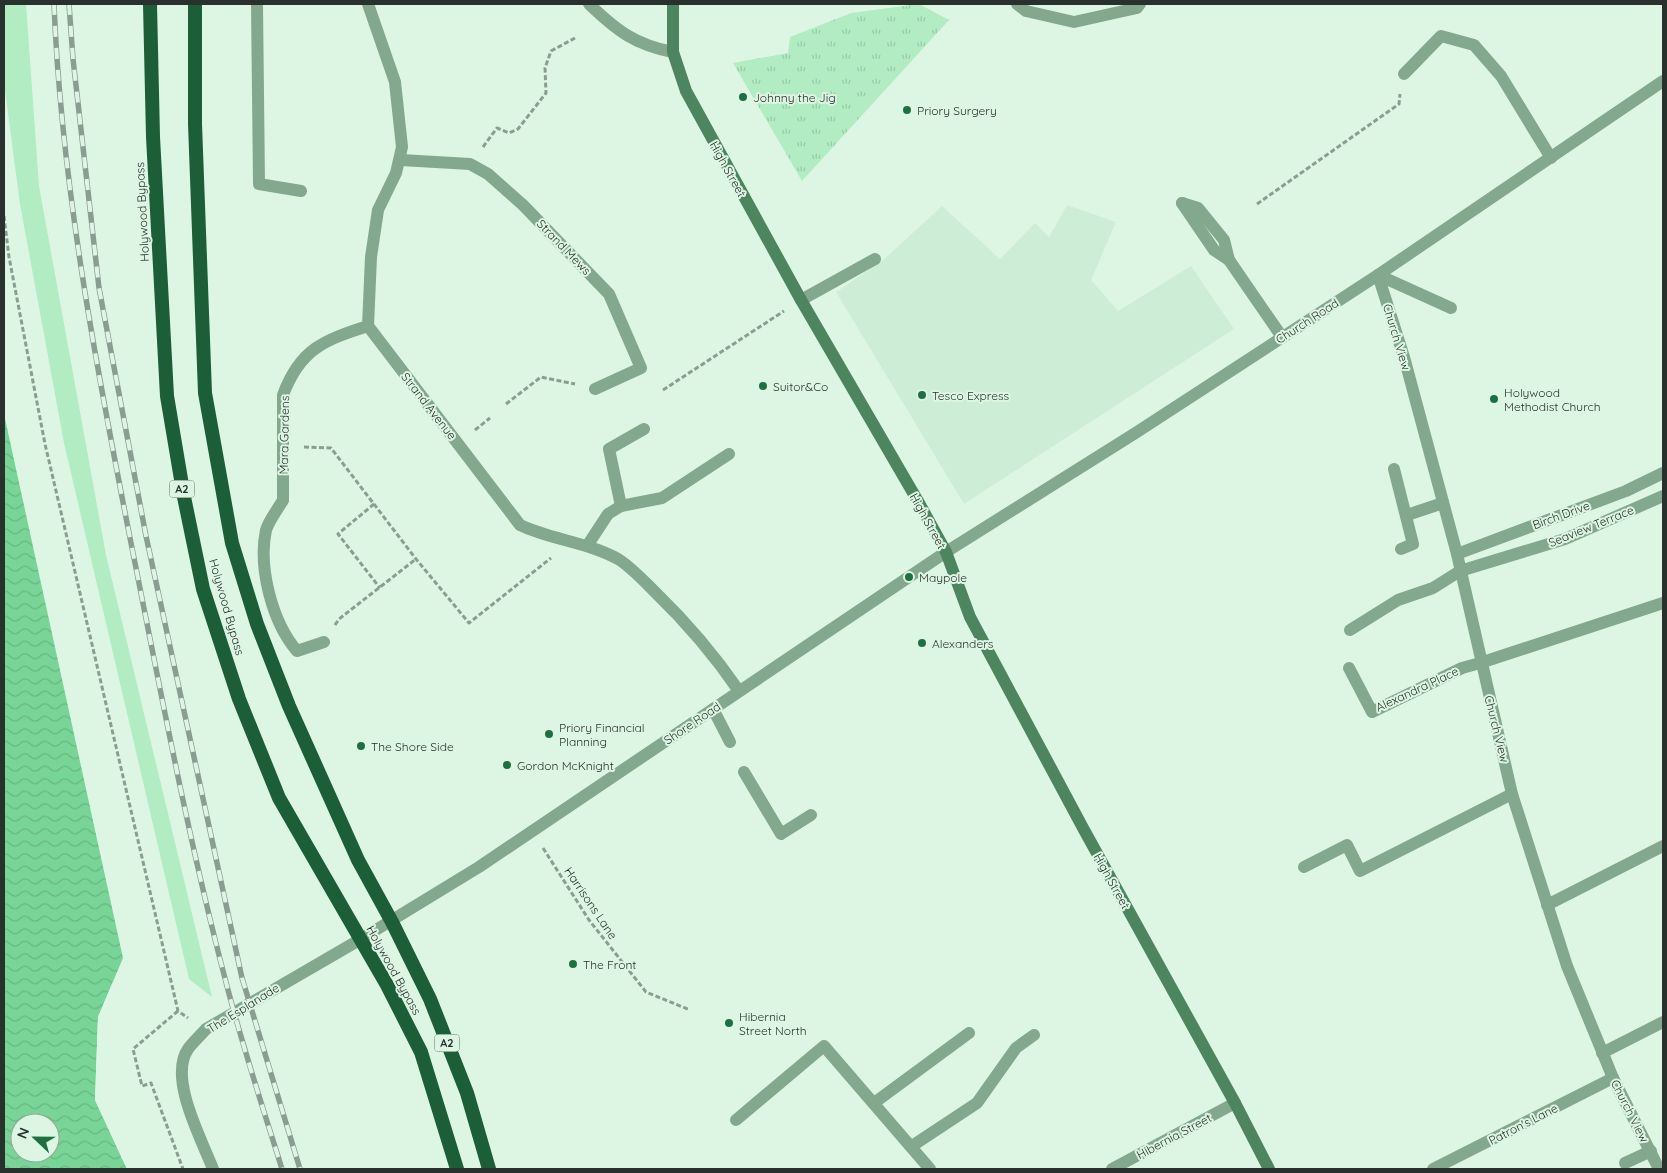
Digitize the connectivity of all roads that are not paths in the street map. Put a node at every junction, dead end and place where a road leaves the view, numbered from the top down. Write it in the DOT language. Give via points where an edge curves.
graph roads {
  1 [pos="150,4"];
  2 [pos="194,4"];
  3 [pos="257,4"];
  4 [pos="368,4"];
  5 [pos="589,4"];
  6 [pos="673,4"];
  7 [pos="1017,4"];
  8 [pos="1140,4"];
  9 [pos="673,52"];
  10 [pos="1404,74"];
  11 [pos="1663,82"];
  12 [pos="1551,158"];
  13 [pos="401,160"];
  14 [pos="301,191"];
  15 [pos="875,259"];
  16 [pos="1229,260"];
  17 [pos="1378,275"];
  18 [pos="801,300"];
  19 [pos="1451,308"];
  20 [pos="368,326"];
  21 [pos="1282,337"];
  22 [pos="595,389"];
  23 [pos="644,429"];
  24 [pos="729,454"];
  25 [pos="1394,469"];
  26 [pos="1663,473"];
  27 [pos="1663,496"];
  28 [pos="1443,503"];
  29 [pos="621,506"];
  30 [pos="1407,515"];
  31 [pos="587,546"];
  32 [pos="1401,549"];
  33 [pos="946,552"];
  34 [pos="1456,554"];
  35 [pos="1460,571"];
  36 [pos="1663,603"];
  37 [pos="1350,630"];
  38 [pos="324,642"];
  39 [pos="1480,663"];
  40 [pos="1349,668"];
  41 [pos="739,691"];
  42 [pos="713,709"];
  43 [pos="730,742"];
  44 [pos="744,772"];
  45 [pos="1512,794"];
  46 [pos="811,816"];
  47 [pos="1663,846"];
  48 [pos="1304,867"];
  49 [pos="1547,905"];
  50 [pos="392,922"];
  51 [pos="361,939"];
  52 [pos="1663,1022"];
  53 [pos="969,1033"];
  54 [pos="1034,1035"];
  55 [pos="1602,1053"];
  56 [pos="1613,1078"];
  57 [pos="874,1103"];
  58 [pos="1235,1103"];
  59 [pos="736,1120"];
  60 [pos="912,1146"];
  61 [pos="1650,1151"];
  62 [pos="1625,1163"];
  63 [pos="214,1169"];
  64 [pos="457,1169"];
  65 [pos="489,1169"];
  66 [pos="930,1169"];
  67 [pos="1112,1169"];
  68 [pos="1269,1169"];
  69 [pos="1433,1169"];
  70 [pos="1659,1169"];
  1 -- 51 [label="highway, Holywood Bypass / A2" via="153,137 167,396 203,589 239,699 279,798"];
  2 -- 50 [label="highway, Holywood Bypass / A2" via="204,393 232,543 257,624 289,706 358,860"];
  3 -- 14 [label="street" via="258,184"];
  4 -- 13 [label="street" via="395,82 402,133"];
  5 -- 9 [label="street" via="612,27 639,43"];
  6 -- 9 [label="main road, High Street"];
  7 -- 8 [label="street" via="1026,11 1074,22 1137,8"];
  9 -- 18 [label="main road, High Street" via="686,91"];
  10 -- 12 [label="street" via="1440,36 1474,44 1501,76"];
  11 -- 12 [label="street, Church Road"];
  12 -- 17 [label="street, Church Road"];
  13 -- 20 [label="street" via="378,210 370,257"];
  13 -- 22 [label="street, Strand Mews" via="470,164 488,174 523,205 609,294 641,368"];
  15 -- 18 [label="street"];
  16 -- 21 [label="street"];
  17 -- 19 [label="street"];
  17 -- 21 [label="street, Church Road"];
  17 -- 28 [label="street, Church View" via="1404,357"];
  18 -- 33 [label="main road, High Street"];
  20 -- 31 [label="street, Strand Avenue" via="520,524 554,538"];
  20 -- 38 [label="street, Mara Gardens" via="319,344 297,366 283,395 283,500 267,528 263,550 264,575 274,608 297,651"];
  21 -- 33 [label="street, Church Road"];
  23 -- 29 [label="street" via="609,449"];
  24 -- 29 [label="street" via="662,498"];
  25 -- 30 [label="street"];
  26 -- 34 [label="street, Birch Drive" via="1626,491"];
  27 -- 35 [label="street, Seaview Terrace" via="1564,539"];
  28 -- 30 [label="street"];
  28 -- 34 [label="street, Church View"];
  29 -- 31 [label="street" via="608,514"];
  30 -- 32 [label="street" via="1413,544"];
  31 -- 41 [label="street, Strand Avenue" via="618,560 645,582 678,614"];
  33 -- 41 [label="street, Shore Road"];
  33 -- 58 [label="main road, High Street" via="970,617"];
  34 -- 35 [label="street, Church View"];
  35 -- 37 [label="street, Seaview Terrace" via="1433,588 1398,600"];
  35 -- 39 [label="street, Church View"];
  36 -- 39 [label="street"];
  39 -- 40 [label="street, Alexandra Place" via="1462,668 1372,712"];
  39 -- 45 [label="street, Church View"];
  41 -- 42 [label="street, Shore Road"];
  42 -- 43 [label="street"];
  42 -- 50 [label="street, Shore Road"];
  44 -- 46 [label="street" via="781,834"];
  45 -- 48 [label="street" via="1360,871 1347,845"];
  45 -- 49 [label="street, Church View"];
  47 -- 49 [label="street"];
  49 -- 55 [label="street, Church View" via="1567,966"];
  50 -- 51 [label="street, Shore Road"];
  50 -- 65 [label="highway, Holywood Bypass / A2" via="434,1008 467,1093"];
  51 -- 63 [label="street, The Esplanade" via="206,1029 187,1050 180,1071 185,1096"];
  51 -- 64 [label="highway, Holywood Bypass / A2" via="421,1052"];
  52 -- 55 [label="street"];
  53 -- 57 [label="street"];
  54 -- 60 [label="street" via="1016,1048 977,1103"];
  55 -- 56 [label="street, Church View"];
  56 -- 61 [label="street, Church View"];
  56 -- 69 [label="street, Patron's Lane"];
  57 -- 59 [label="street" via="824,1046"];
  57 -- 60 [label="street"];
  58 -- 67 [label="street, Hibernia Street"];
  58 -- 68 [label="main road, High Street"];
  60 -- 66 [label="street"];
  61 -- 62 [label="street"];
  61 -- 70 [label="street, Church View"];
}
